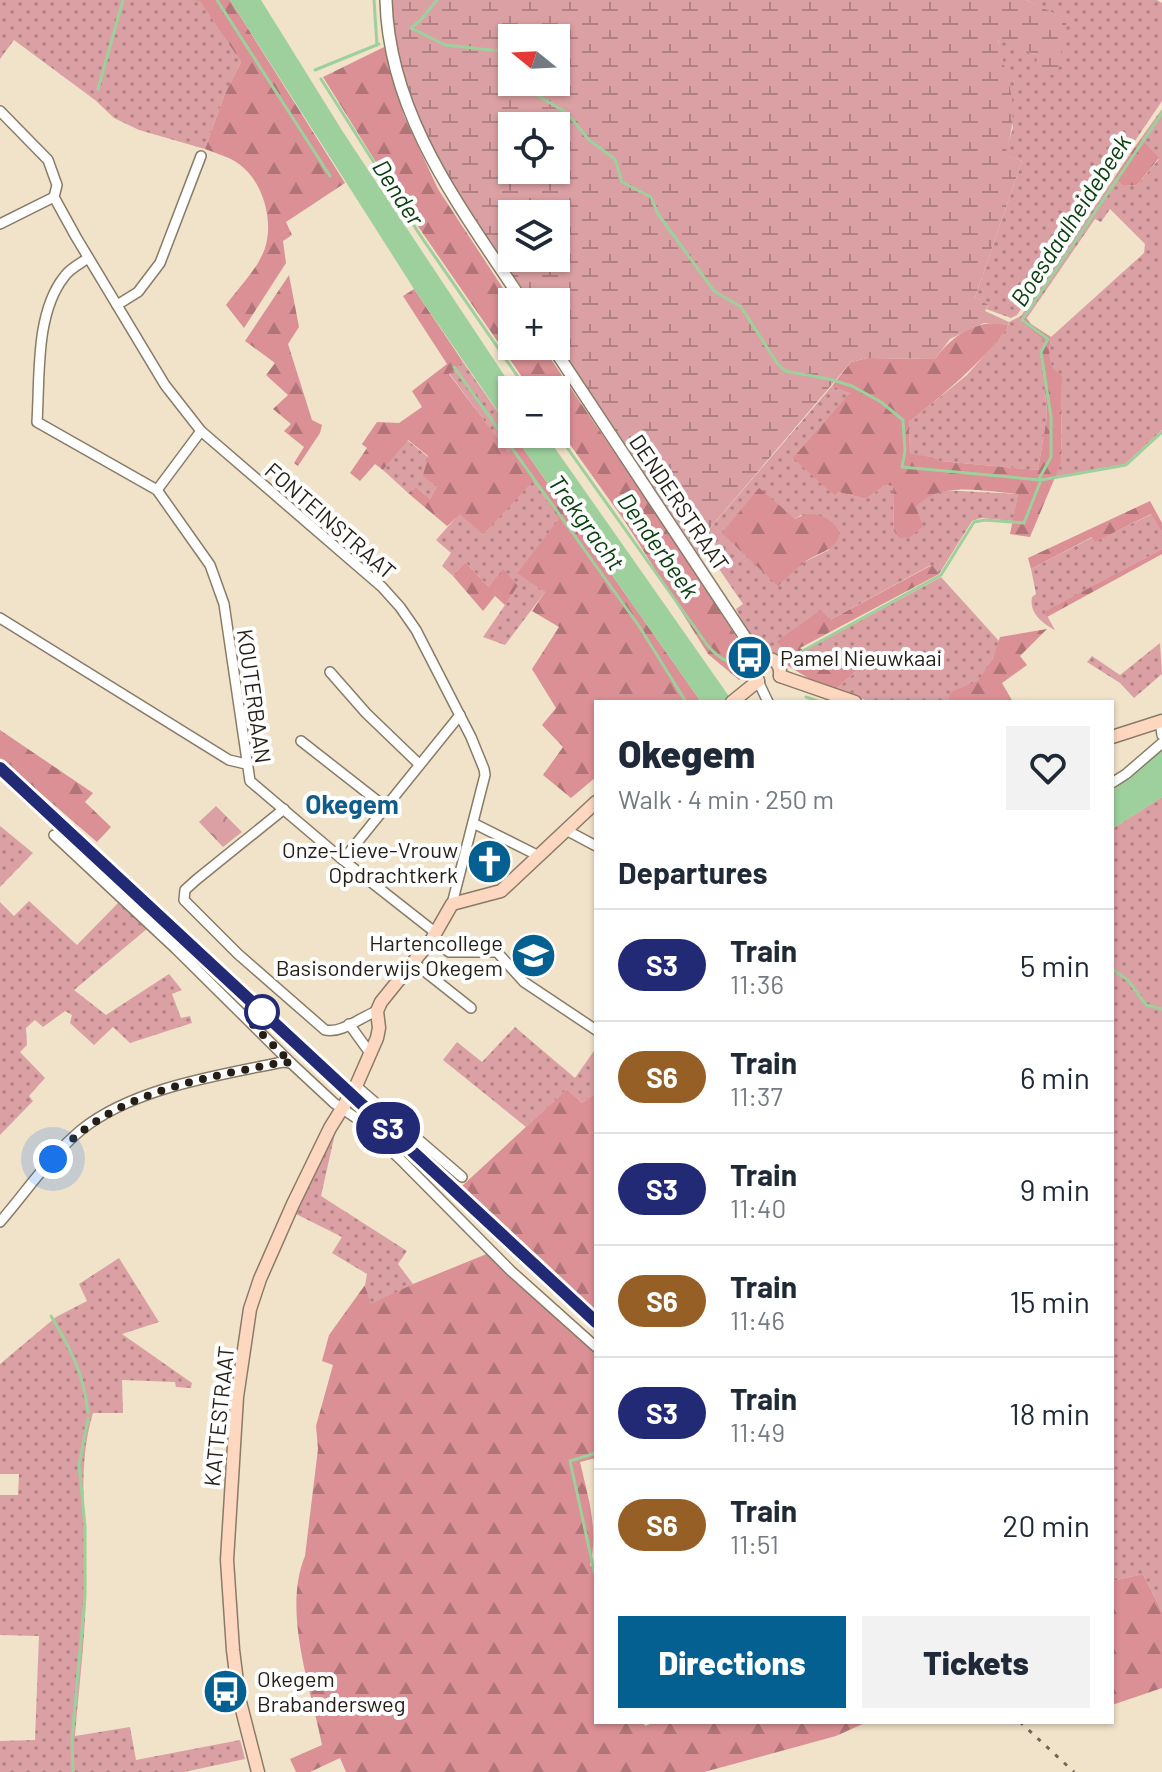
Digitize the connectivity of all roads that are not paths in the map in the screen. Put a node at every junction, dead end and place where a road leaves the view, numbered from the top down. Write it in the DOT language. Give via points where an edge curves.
graph roads {
  1 [pos="386,0"];
  2 [pos="0,111"];
  3 [pos="201,156"];
  4 [pos="53,198"];
  5 [pos="0,224"];
  6 [pos="88,258"];
  7 [pos="514,288"];
  8 [pos="117,305"];
  9 [pos="561,360"];
  10 [pos="201,431"];
  11 [pos="157,490"];
  12 [pos="0,618"];
  13 [pos="760,660"];
  14 [pos="330,672"];
  15 [pos="780,676"];
  16 [pos="758,681"];
  17 [pos="737,698"];
  18 [pos="767,700"];
  19 [pos="849,700"];
  20 [pos="460,715"];
  21 [pos="1161,721"];
  22 [pos="1162,735"];
  23 [pos="1114,736"];
  24 [pos="301,741"];
  25 [pos="1162,743"];
  26 [pos="246,764"];
  27 [pos="419,764"];
  28 [pos="1114,781"];
  29 [pos="594,804"];
  30 [pos="384,806"];
  31 [pos="284,809"];
  32 [pos="473,823"];
  33 [pos="570,826"];
  34 [pos="54,835"];
  35 [pos="593,844"];
  36 [pos="539,856"];
  37 [pos="343,860"];
  38 [pos="452,904"];
  39 [pos="434,936"];
  40 [pos="413,962"];
  41 [pos="471,1008"];
  42 [pos="377,1011"];
  43 [pos="349,1024"];
  44 [pos="594,1029"];
  45 [pos="370,1053"];
  46 [pos="291,1063"];
  47 [pos="356,1086"];
  48 [pos="342,1108"];
  49 [pos="462,1177"];
  50 [pos="0,1222"];
  51 [pos="594,1345"];
  52 [pos="258,1772"];
  1 -- 7 [label="street" via="400,86 425,149"];
  2 -- 4 [label="street, FONTEINSTRAAT" via="48,160 57,185"];
  3 -- 8 [label="street" via="160,263 138,292"];
  4 -- 5 [label="street"];
  4 -- 6 [label="street, FONTEINSTRAAT"];
  6 -- 8 [label="street, FONTEINSTRAAT"];
  6 -- 11 [label="street, KOUTERBAAN" via="64,276 48,313 41,342 37,422"];
  8 -- 10 [label="street, FONTEINSTRAAT" via="165,385"];
  9 -- 13 [label="street, DENDERSTRAAT"];
  10 -- 11 [label="street"];
  10 -- 20 [label="street, FONTEINSTRAAT" via="382,587 416,630"];
  11 -- 26 [label="street, KOUTERBAAN" via="217,580"];
  12 -- 26 [label="street" via="229,760"];
  13 -- 15 [label="main road" via="775,661"];
  13 -- 16 [label="main road" via="754,670"];
  14 -- 27 [label="street"];
  15 -- 16 [label="main road" via="770,684"];
  15 -- 19 [label="main road"];
  16 -- 17 [label="main road"];
  16 -- 18 [label="street"];
  20 -- 27 [label="street"];
  20 -- 32 [label="street, FONTEINSTRAAT" via="485,775"];
  21 -- 22 [label="street"];
  21 -- 23 [label="main road"];
  24 -- 30 [label="street"];
  25 -- 28 [label="street"];
  26 -- 31 [label="street, KOUTERBAAN" via="250,781"];
  27 -- 30 [label="street"];
  29 -- 33 [label="main road"];
  30 -- 37 [label="street"];
  31 -- 37 [label="street, KOUTERBAAN"];
  31 -- 43 [label="street" via="185,890 184,900 317,1024 330,1032"];
  32 -- 36 [label="street"];
  32 -- 38 [label="street, FONTEINSTRAAT"];
  33 -- 35 [label="street"];
  33 -- 36 [label="main road"];
  34 -- 46 [label="street"];
  36 -- 38 [label="main road" via="501,891"];
  37 -- 39 [label="street, KOUTERBAAN"];
  38 -- 39 [label="main road"];
  39 -- 40 [label="main road"];
  39 -- 44 [label="street, KOUTERBAAN" via="449,952 497,952 524,982"];
  40 -- 41 [label="street"];
  40 -- 42 [label="main road"];
  42 -- 43 [label="street"];
  42 -- 45 [label="main road, KATTESTRAAT" via="379,1028"];
  43 -- 45 [label="street"];
  45 -- 47 [label="main road, KATTESTRAAT"];
  46 -- 48 [label="street"];
  46 -- 50 [label="street" via="204,1078 104,1114 64,1146"];
  47 -- 48 [label="main road, KATTESTRAAT"];
  47 -- 49 [label="street"];
  48 -- 51 [label="street"];
  48 -- 52 [label="main road, KATTESTRAAT" via="260,1279 250,1309 237,1397 227,1560 239,1698"];
}
